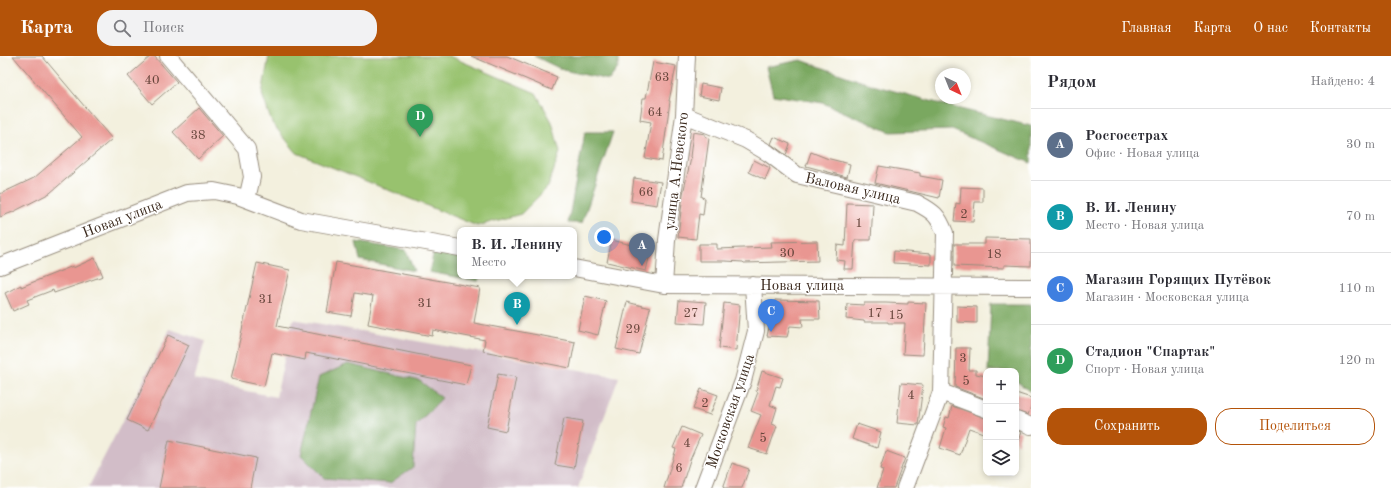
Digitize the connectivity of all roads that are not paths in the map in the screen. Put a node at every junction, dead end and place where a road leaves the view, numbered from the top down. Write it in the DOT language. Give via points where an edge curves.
graph roads {
  1 [pos="168,56"];
  2 [pos="687,56"];
  3 [pos="684,115"];
  4 [pos="247,199"];
  5 [pos="457,247"];
  6 [pos="0,266"];
  7 [pos="577,269"];
  8 [pos="664,285"];
  9 [pos="753,285"];
  10 [pos="944,286"];
  11 [pos="1031,287"];
  12 [pos="941,392"];
  13 [pos="983,408"];
  14 [pos="1019,421"];
  15 [pos="1031,426"];
  16 [pos="703,488"];
  17 [pos="905,488"];
  1 -- 4 [label="street" via="247,149 252,177"];
  2 -- 3 [label="street, улица А.Невского"];
  3 -- 8 [label="street, улица А.Невского" via="667,240"];
  3 -- 10 [label="street, Валовая улица" via="746,140 797,175 917,203 932,210 940,220 945,233"];
  4 -- 5 [label="street, Новая улица" via="301,220"];
  4 -- 6 [label="street, Новая улица" via="214,191 187,193"];
  7 -- 8 [label="street, Новая улица"];
  8 -- 9 [label="street, Новая улица"];
  9 -- 10 [label="street, Новая улица"];
  9 -- 16 [label="street, Московская улица" via="756,331 743,381"];
  10 -- 11 [label="street, Новая улица"];
  10 -- 12 [label="street, Валовая улица"];
  12 -- 13 [label="street"];
  12 -- 17 [label="street, Валовая улица"];
  14 -- 15 [label="street"];
}
